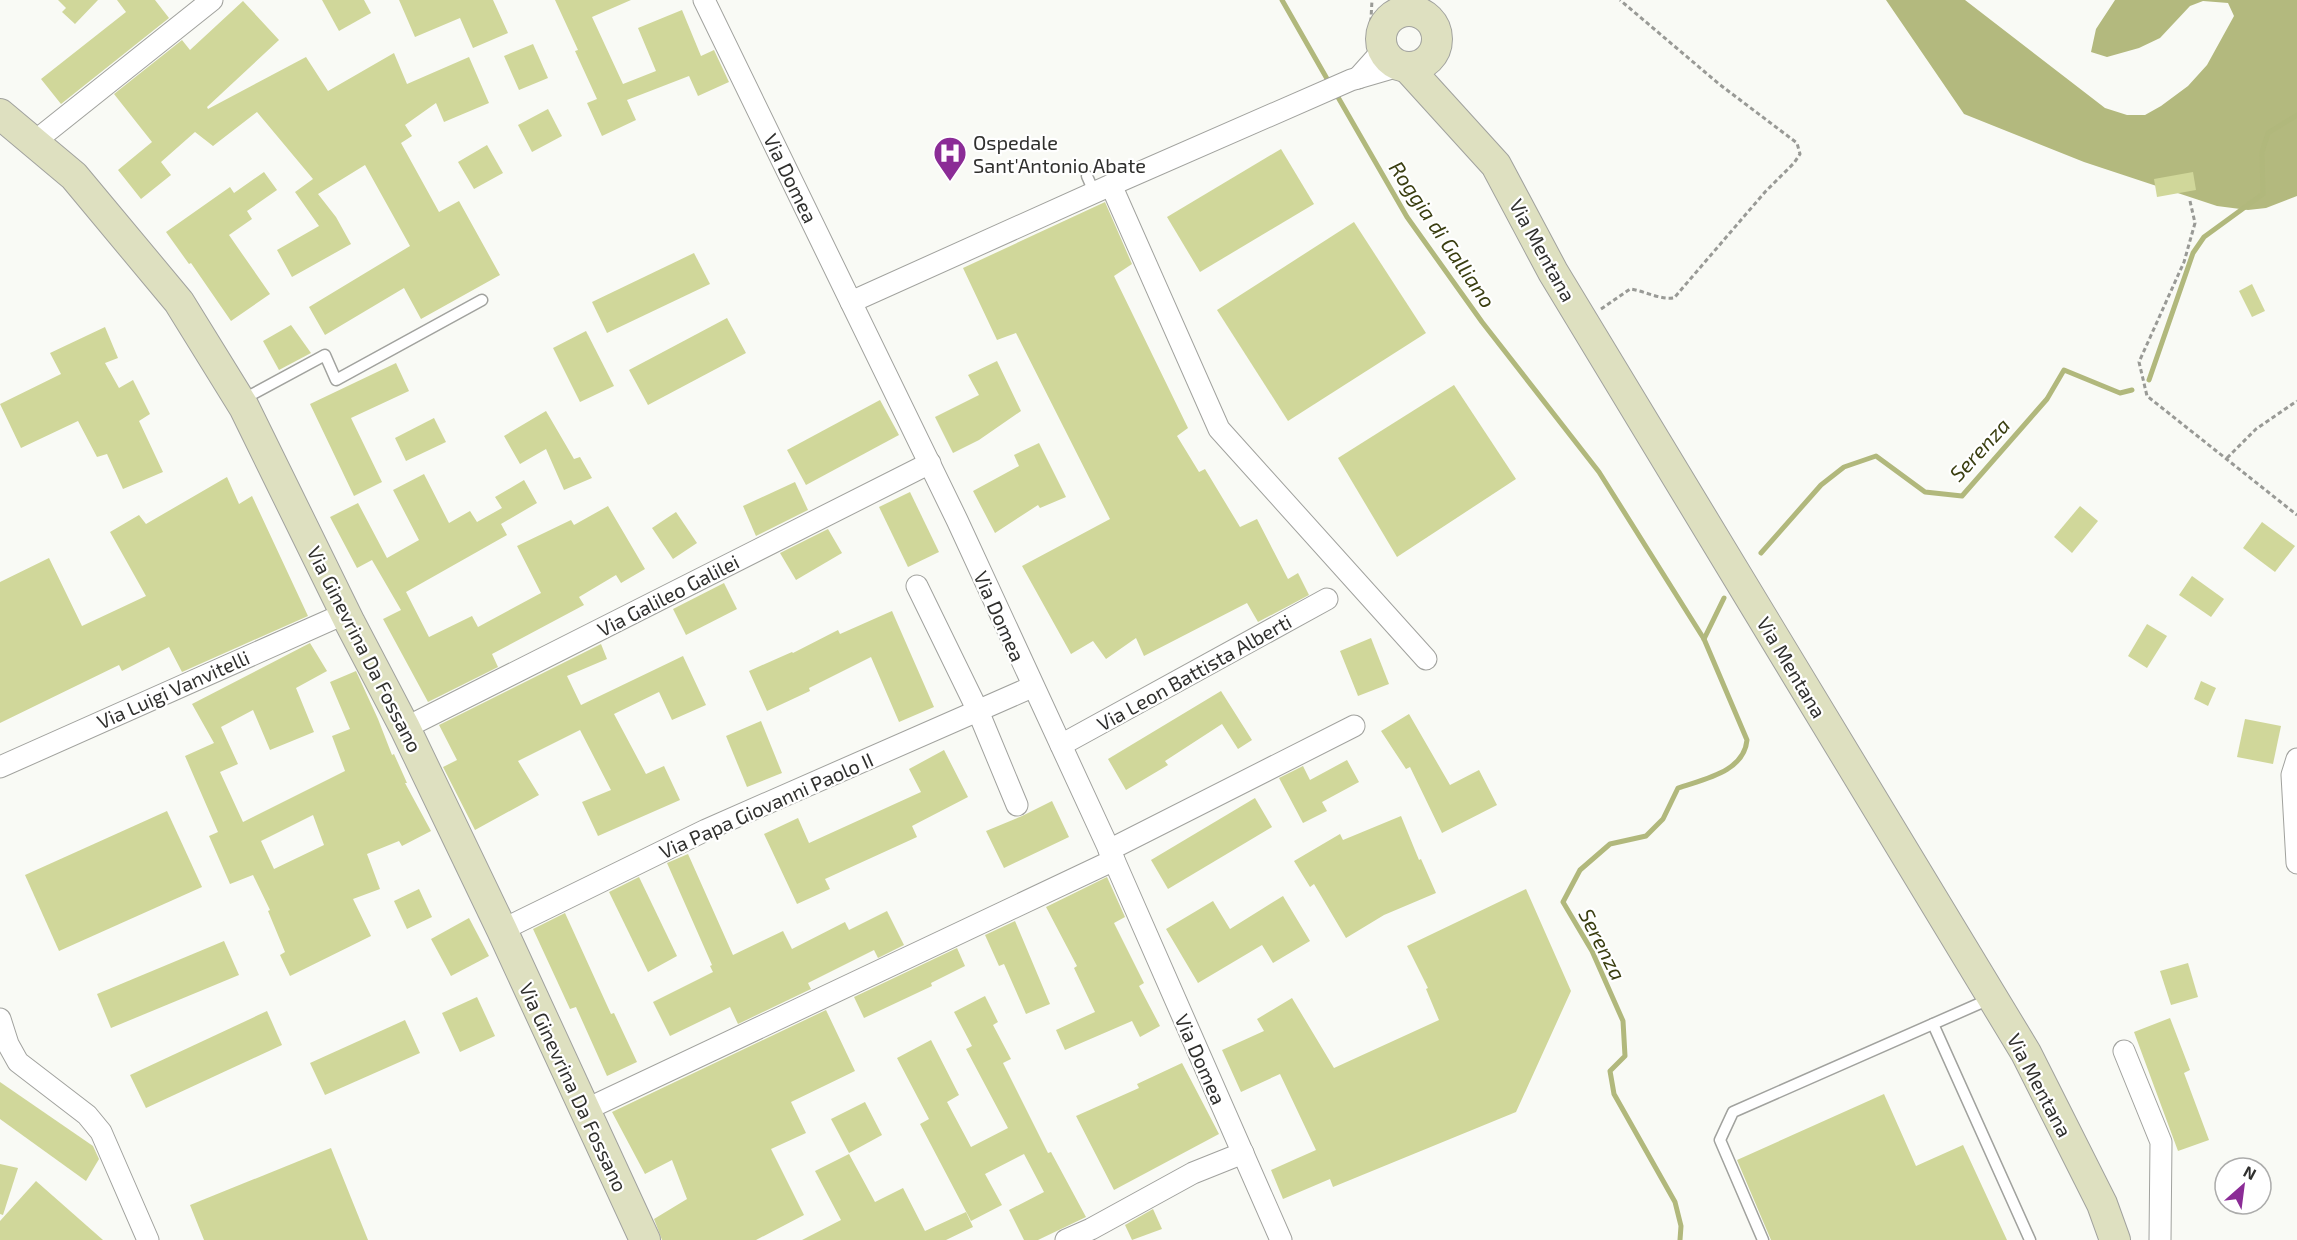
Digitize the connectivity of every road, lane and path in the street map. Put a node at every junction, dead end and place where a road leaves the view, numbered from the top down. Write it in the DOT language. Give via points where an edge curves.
graph roads {
  1 [pos="212,0"];
  2 [pos="704,0"];
  3 [pos="1620,0"];
  4 [pos="1401,7"];
  5 [pos="1404,61"];
  6 [pos="0,114"];
  7 [pos="34,142"];
  8 [pos="1097,184"];
  9 [pos="2190,201"];
  10 [pos="482,300"];
  11 [pos="851,302"];
  12 [pos="1585,324"];
  13 [pos="2297,400"];
  14 [pos="240,401"];
  15 [pos="2227,458"];
  16 [pos="930,463"];
  17 [pos="2297,515"];
  18 [pos="917,586"];
  19 [pos="1327,599"];
  20 [pos="346,613"];
  21 [pos="1426,660"];
  22 [pos="1032,687"];
  23 [pos="978,711"];
  24 [pos="1354,726"];
  25 [pos="405,728"];
  26 [pos="1061,745"];
  27 [pos="2297,759"];
  28 [pos="0,767"];
  29 [pos="1017,805"];
  30 [pos="1112,855"];
  31 [pos="2297,863"];
  32 [pos="502,930"];
  33 [pos="1992,998"];
  34 [pos="0,1018"];
  35 [pos="1933,1024"];
  36 [pos="2124,1051"];
  37 [pos="585,1110"];
  38 [pos="1243,1153"];
  39 [pos="148,1240"];
  40 [pos="645,1240"];
  41 [pos="1066,1240"];
  42 [pos="1281,1240"];
  43 [pos="1763,1240"];
  44 [pos="2030,1240"];
  45 [pos="2115,1240"];
  46 [pos="2160,1240"];
  1 -- 7 [label="street"];
  2 -- 11 [label="street, Via Domea"];
  3 -- 12 [label="path" via="1719,84 1797,143 1800,154 1674,298 1667,300 1630,289"];
  4 -- 5 [label="street" via="1381,34"];
  4 -- 5 [label="street" via="1426,16 1436,30 1437,47"];
  5 -- 8 [label="street"];
  5 -- 12 [label="street, Via Mentana" via="1496,165"];
  6 -- 7 [label="street, Via Ginevrina Da Fossano"];
  7 -- 14 [label="street, Via Ginevrina Da Fossano" via="74,176 179,302"];
  8 -- 11 [label="street"];
  8 -- 21 [label="street" via="1219,429"];
  9 -- 15 [label="path" via="2195,223 2184,262 2139,362 2147,396"];
  10 -- 14 [label="lane" via="336,380 326,355"];
  11 -- 16 [label="street, Via Domea"];
  12 -- 33 [label="street, Via Mentana"];
  13 -- 15 [label="path" via="2256,429"];
  14 -- 20 [label="street, Via Ginevrina Da Fossano"];
  15 -- 17 [label="path"];
  16 -- 22 [label="street, Via Domea"];
  16 -- 25 [label="street, Via Galileo Galilei"];
  18 -- 23 [label="street"];
  19 -- 26 [label="street, Via Leon Battista Alberti"];
  20 -- 25 [label="street, Via Ginevrina Da Fossano"];
  20 -- 28 [label="street, Via Luigi Vanvitelli"];
  22 -- 23 [label="street, Via Papa Giovanni Paolo II"];
  22 -- 26 [label="street, Via Domea"];
  23 -- 29 [label="street"];
  23 -- 32 [label="street, Via Papa Giovanni Paolo II" via="706,830"];
  24 -- 30 [label="street"];
  25 -- 32 [label="street, Via Ginevrina Da Fossano"];
  26 -- 30 [label="street, Via Domea"];
  27 -- 31 [label="street" via="2292,775"];
  30 -- 37 [label="street"];
  30 -- 38 [label="street, Via Domea"];
  32 -- 37 [label="street, Via Ginevrina Da Fossano"];
  33 -- 35 [label="lane"];
  33 -- 45 [label="street, Via Mentana" via="2026,1053 2102,1204"];
  34 -- 39 [label="street" via="18,1062 87,1115 101,1132"];
  35 -- 43 [label="lane" via="1733,1112 1720,1140"];
  35 -- 44 [label="lane"];
  36 -- 46 [label="street" via="2161,1142"];
  37 -- 40 [label="street, Via Ginevrina Da Fossano"];
  38 -- 41 [label="street" via="1193,1173"];
  38 -- 42 [label="street, Via Domea"];
}
